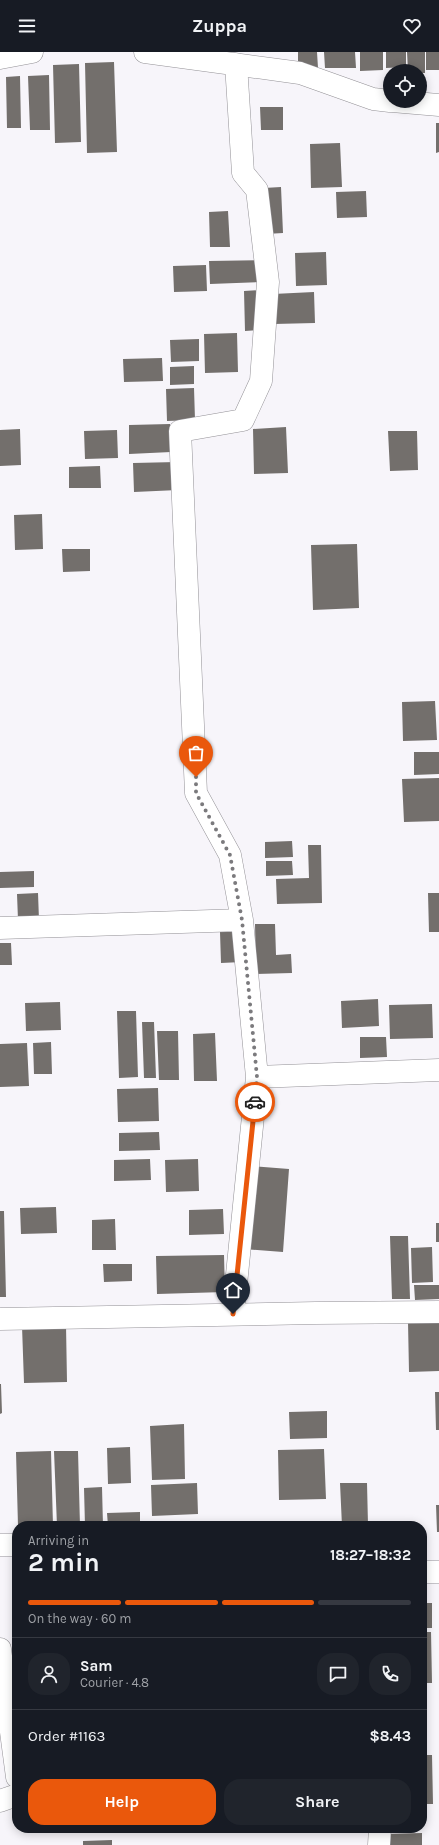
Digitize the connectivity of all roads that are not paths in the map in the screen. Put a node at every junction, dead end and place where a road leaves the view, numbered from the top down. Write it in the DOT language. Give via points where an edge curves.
graph roads {
  1 [pos="32,52"];
  2 [pos="145,52"];
  3 [pos="0,58"];
  4 [pos="236,64"];
  5 [pos="383,100"];
  6 [pos="427,104"];
  7 [pos="439,105"];
  8 [pos="242,920"];
  9 [pos="0,928"];
  10 [pos="439,1070"];
  11 [pos="257,1077"];
  12 [pos="439,1312"];
  13 [pos="233,1314"];
  14 [pos="0,1320"];
  15 [pos="0,1545"];
  16 [pos="12,1545"];
  17 [pos="427,1572"];
  18 [pos="439,1572"];
  19 [pos="0,1649"];
  20 [pos="12,1739"];
  21 [pos="12,1797"];
  22 [pos="0,1801"];
  23 [pos="380,1833"];
  24 [pos="379,1845"];
  1 -- 3 [label="street"];
  2 -- 4 [label="street"];
  4 -- 5 [label="street" via="300,73 373,99"];
  4 -- 8 [label="street" via="243,173 258,190 268,282 261,382 243,420 180,431 196,793 230,855"];
  6 -- 7 [label="street"];
  8 -- 9 [label="street"];
  8 -- 11 [label="street"];
  10 -- 11 [label="street"];
  11 -- 13 [label="street"];
  12 -- 13 [label="street"];
  13 -- 14 [label="street"];
  15 -- 16 [label="street"];
  17 -- 18 [label="street"];
  19 -- 20 [label="street"];
  21 -- 22 [label="street"];
  23 -- 24 [label="street"];
}
